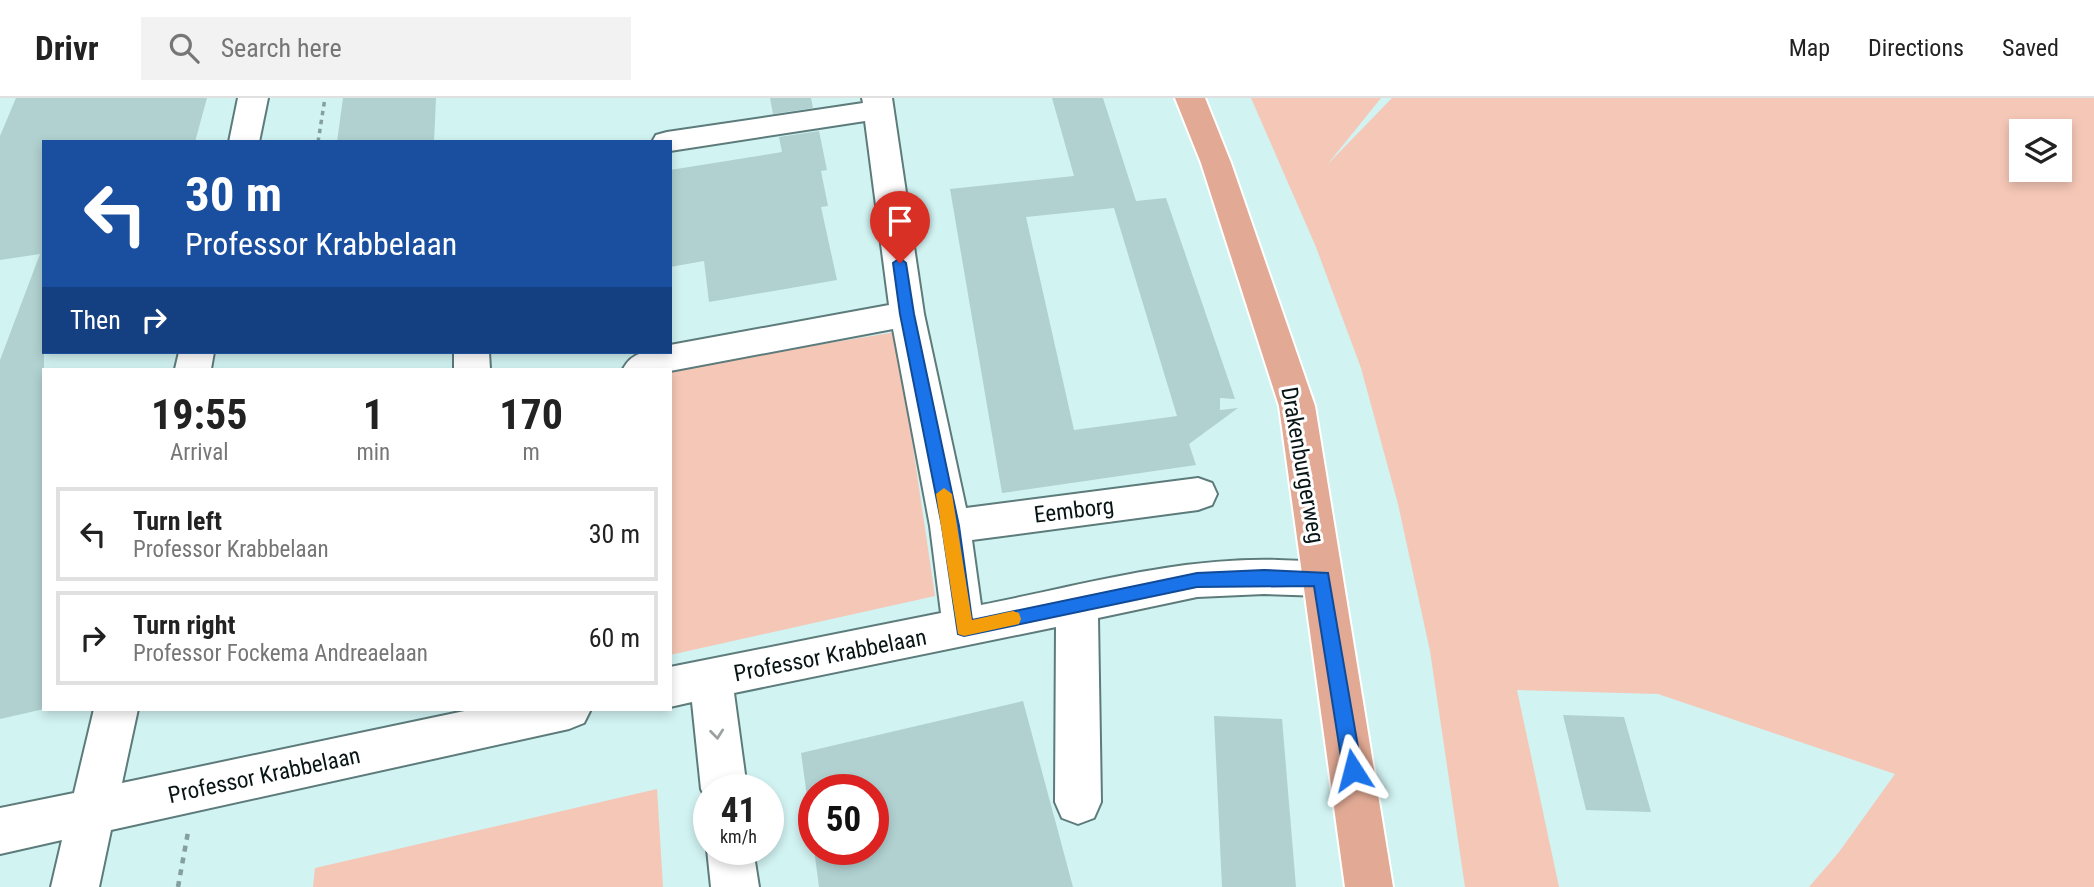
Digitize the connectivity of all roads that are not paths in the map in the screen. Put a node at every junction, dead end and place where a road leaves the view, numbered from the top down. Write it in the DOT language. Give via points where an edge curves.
graph roads {
  1 [pos="253,98"];
  2 [pos="1191,98"];
  3 [pos="877,104"];
  4 [pos="244,140"];
  5 [pos="672,141"];
  6 [pos="907,314"];
  7 [pos="642,368"];
  8 [pos="1198,494"];
  9 [pos="950,526"];
  10 [pos="1322,579"];
  11 [pos="1077,605"];
  12 [pos="964,629"];
  13 [pos="691,683"];
  14 [pos="116,711"];
  15 [pos="560,711"];
  16 [pos="719,774"];
  17 [pos="1078,802"];
  18 [pos="92,812"];
  19 [pos="0,831"];
  20 [pos="732,865"];
  21 [pos="75,887"];
  22 [pos="735,887"];
  23 [pos="1369,887"];
  1 -- 4 [label="street"];
  2 -- 10 [label="main road, Drakenburgerweg" via="1297,406"];
  3 -- 5 [label="street"];
  3 -- 6 [label="street"];
  6 -- 7 [label="street" via="653,361"];
  6 -- 9 [label="street"];
  8 -- 9 [label="street, Eemborg"];
  9 -- 12 [label="street"];
  10 -- 11 [label="street, Professor Krabbelaan" via="1197,580"];
  10 -- 23 [label="main road, Drakenburgerweg"];
  11 -- 12 [label="street, Professor Krabbelaan"];
  11 -- 17 [label="street"];
  12 -- 13 [label="street, Professor Krabbelaan"];
  13 -- 16 [label="street, one-way"];
  14 -- 18 [label="street"];
  15 -- 18 [label="street, Professor Krabbelaan"];
  18 -- 19 [label="street, Professor Krabbelaan"];
  18 -- 21 [label="street"];
  20 -- 22 [label="street"];
}
